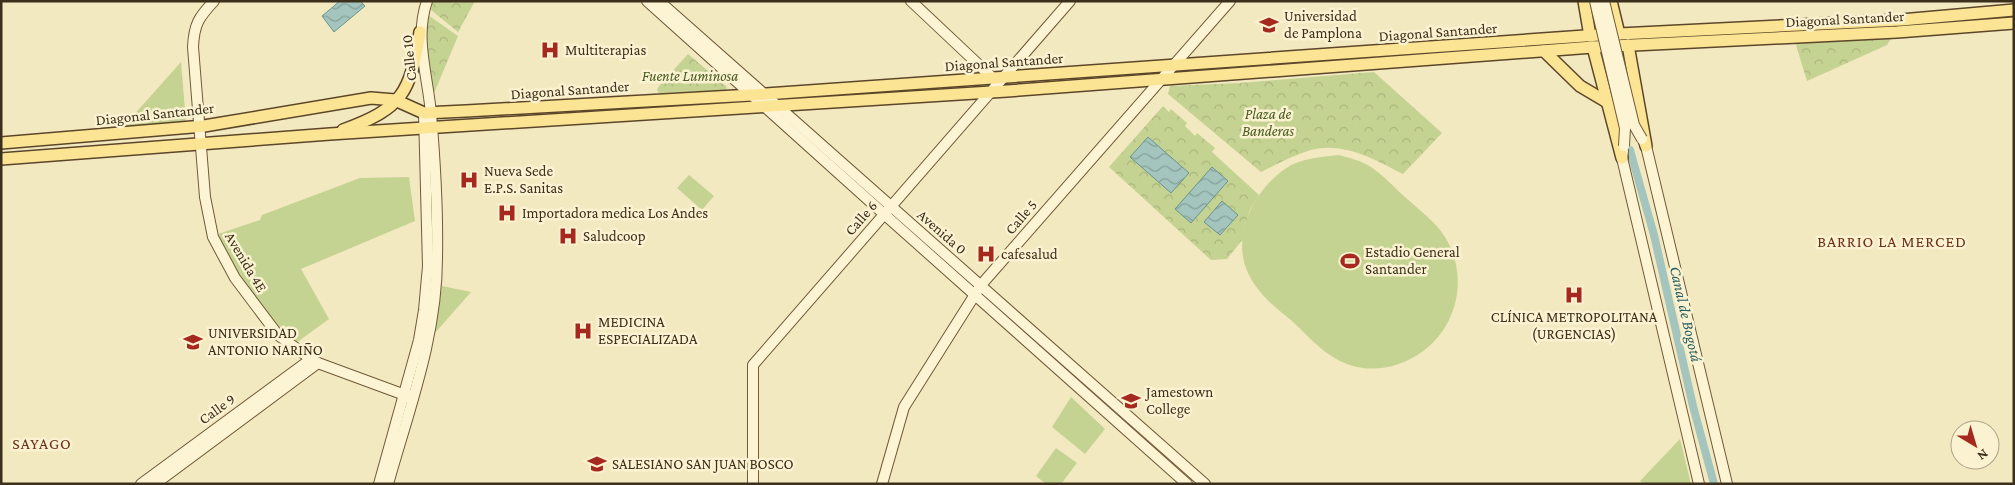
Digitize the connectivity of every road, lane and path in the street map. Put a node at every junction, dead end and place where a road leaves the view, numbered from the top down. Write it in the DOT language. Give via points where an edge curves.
graph roads {
  1 [pos="214,1"];
  2 [pos="427,1"];
  3 [pos="647,1"];
  4 [pos="659,1"];
  5 [pos="911,1"];
  6 [pos="1070,1"];
  7 [pos="1230,1"];
  8 [pos="1584,1"];
  9 [pos="1595,1"];
  10 [pos="1604,1"];
  11 [pos="1611,1"];
  12 [pos="2014,10"];
  13 [pos="2014,24"];
  14 [pos="420,32"];
  15 [pos="1619,34"];
  16 [pos="1592,41"];
  17 [pos="1628,45"];
  18 [pos="1544,50"];
  19 [pos="1173,66"];
  20 [pos="1161,80"];
  21 [pos="996,83"];
  22 [pos="758,94"];
  23 [pos="397,101"];
  24 [pos="1607,102"];
  25 [pos="771,106"];
  26 [pos="286,113"];
  27 [pos="427,113"];
  28 [pos="200,126"];
  29 [pos="428,128"];
  30 [pos="330,134"];
  31 [pos="1644,142"];
  32 [pos="1,143"];
  33 [pos="202,148"];
  34 [pos="1623,152"];
  35 [pos="1,159"];
  36 [pos="887,211"];
  37 [pos="981,286"];
  38 [pos="975,295"];
  39 [pos="314,361"];
  40 [pos="409,396"];
  41 [pos="141,484"];
  42 [pos="155,484"];
  43 [pos="378,484"];
  44 [pos="388,484"];
  45 [pos="753,484"];
  46 [pos="882,484"];
  47 [pos="1187,484"];
  48 [pos="1206,484"];
  49 [pos="1700,484"];
  50 [pos="1727,484"];
  1 -- 28 [label="street, Avenida 4E" via="199,17 194,32"];
  2 -- 14 [label="street, Calle 10"];
  3 -- 22 [label="street, Avenida 0"];
  4 -- 22 [label="street, Avenida 0"];
  5 -- 21 [label="street"];
  6 -- 21 [label="street, Calle 6"];
  7 -- 19 [label="street, Calle 5"];
  8 -- 16 [label="main road"];
  9 -- 34 [label="street, bridge" via="1625,128"];
  10 -- 31 [label="street, bridge" via="1634,125"];
  11 -- 15 [label="main road"];
  12 -- 15 [label="main road, Diagonal Santander" via="1901,20"];
  13 -- 17 [label="main road, Diagonal Santander"];
  14 -- 23 [label="main road" via="411,75"];
  14 -- 27 [label="street, Calle 10"];
  15 -- 16 [label="main road, Diagonal Santander"];
  16 -- 17 [label="main road, Diagonal Santander"];
  16 -- 18 [label="main road, Diagonal Santander"];
  16 -- 19 [label="main road, Diagonal Santander"];
  16 -- 24 [label="main road"];
  17 -- 31 [label="main road"];
  18 -- 20 [label="main road, Diagonal Santander"];
  18 -- 24 [label="main road" via="1580,86"];
  19 -- 20 [label="street, Calle 5"];
  19 -- 21 [label="main road, Diagonal Santander"];
  20 -- 21 [label="main road, Diagonal Santander" via="1007,91"];
  20 -- 37 [label="street, Calle 5"];
  21 -- 22 [label="main road, Diagonal Santander"];
  21 -- 25 [label="main road, Diagonal Santander"];
  21 -- 36 [label="street, Calle 6"];
  22 -- 25 [label="street, Avenida 0"];
  22 -- 27 [label="main road, Diagonal Santander"];
  23 -- 26 [label="main road, Diagonal Santander" via="365,99"];
  23 -- 27 [label="main road, Diagonal Santander"];
  23 -- 30 [label="main road" via="370,119"];
  24 -- 34 [label="main road"];
  25 -- 29 [label="main road, Diagonal Santander"];
  25 -- 36 [label="street, Avenida 0"];
  26 -- 28 [label="main road, Diagonal Santander"];
  26 -- 33 [label="main road" via="258,123 209,130 204,134"];
  27 -- 29 [label="street, Calle 10"];
  28 -- 32 [label="main road, Diagonal Santander"];
  28 -- 33 [label="street, Avenida 4E"];
  29 -- 30 [label="main road, Diagonal Santander"];
  29 -- 40 [label="street, Calle 10" via="428,282"];
  30 -- 33 [label="main road, Diagonal Santander"];
  31 -- 50 [label="street"];
  33 -- 35 [label="main road, Diagonal Santander" via="109,158 76,154"];
  33 -- 39 [label="street, Avenida 4E" via="205,197 213,237 235,278 278,335"];
  34 -- 49 [label="street"];
  36 -- 37 [label="street, Avenida 0"];
  36 -- 38 [label="street, Avenida 0"];
  36 -- 45 [label="street, Calle 6" via="753,365"];
  37 -- 38 [label="street, Calle 5"];
  37 -- 48 [label="street, Avenida 0"];
  38 -- 46 [label="street, Calle 5" via="904,407"];
  38 -- 47 [label="street, Avenida 0"];
  39 -- 40 [label="street, Avenida 4E"];
  39 -- 41 [label="street, Calle 9"];
  39 -- 42 [label="street, Calle 9"];
  40 -- 43 [label="street"];
  40 -- 44 [label="street"];
}
